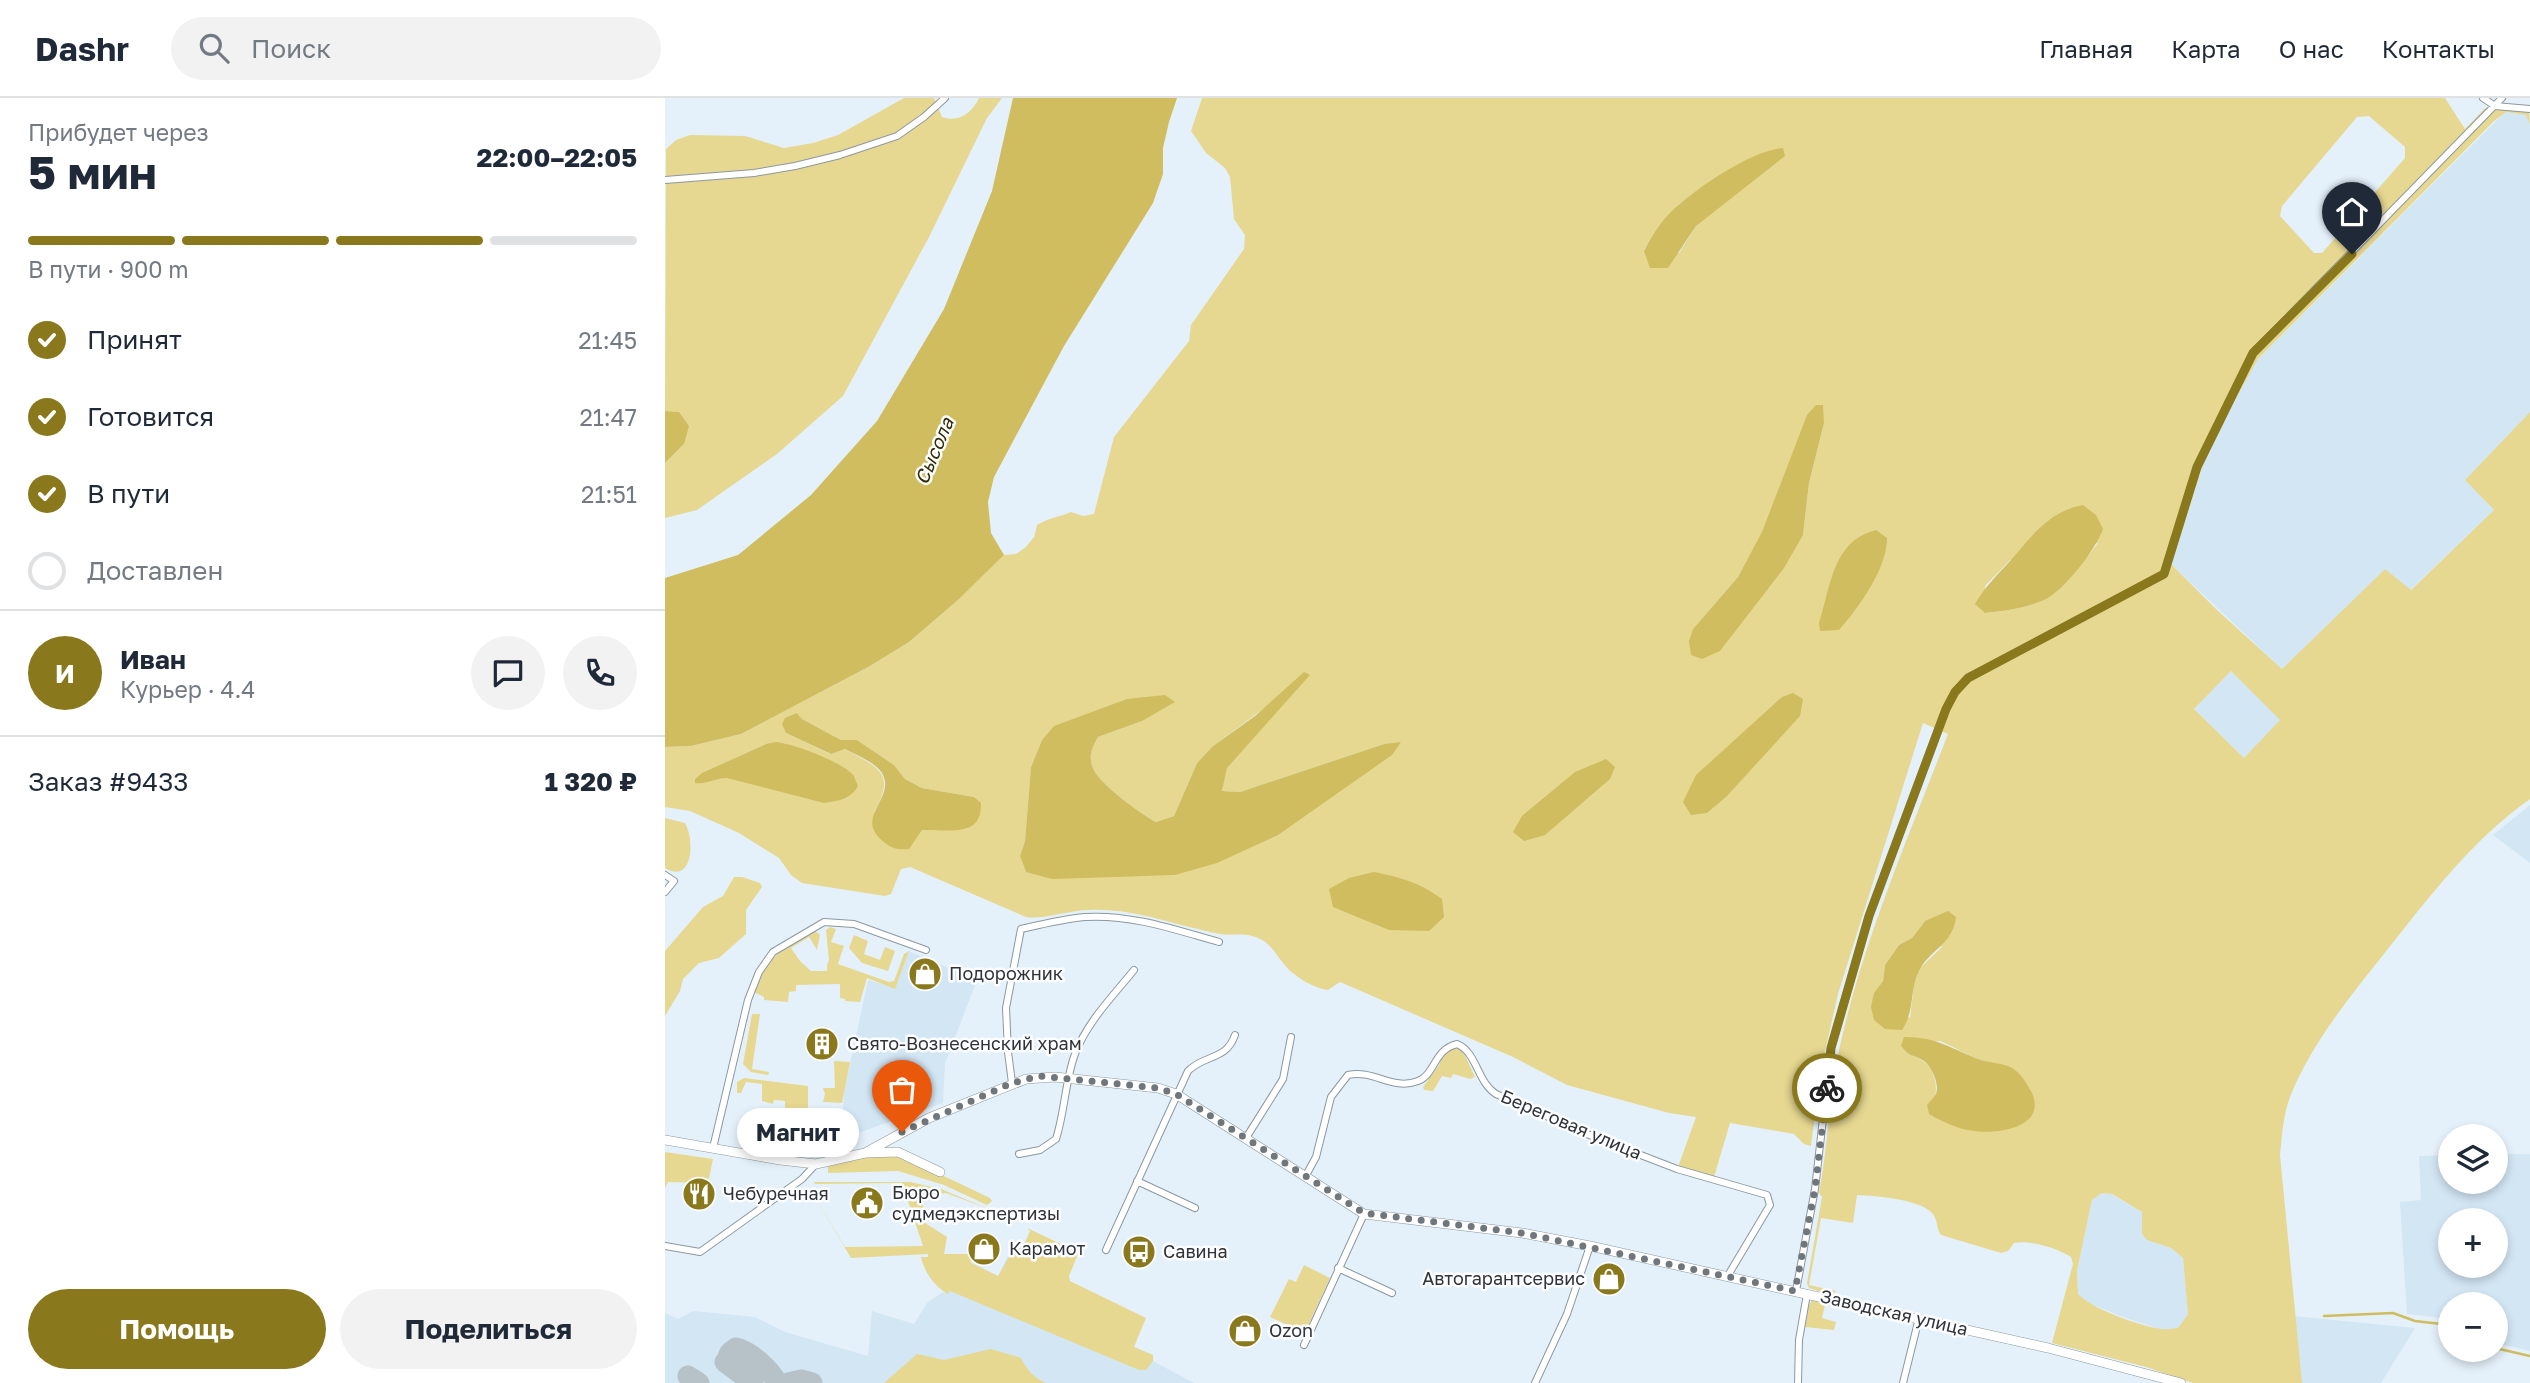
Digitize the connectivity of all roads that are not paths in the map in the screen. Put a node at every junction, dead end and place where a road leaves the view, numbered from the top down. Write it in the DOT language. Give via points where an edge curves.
graph roads {
  1 [pos="945,98"];
  2 [pos="2483,98"];
  3 [pos="2502,98"];
  4 [pos="2495,106"];
  5 [pos="2530,109"];
  6 [pos="665,180"];
  7 [pos="665,875"];
  8 [pos="665,892"];
  9 [pos="1219,942"];
  10 [pos="926,950"];
  11 [pos="1134,970"];
  12 [pos="1235,1034"];
  13 [pos="1291,1037"];
  14 [pos="1070,1078"];
  15 [pos="1012,1083"];
  16 [pos="1176,1094"];
  17 [pos="1246,1138"];
  18 [pos="665,1140"];
  19 [pos="713,1148"];
  20 [pos="865,1153"];
  21 [pos="1019,1154"];
  22 [pos="815,1164"];
  23 [pos="940,1172"];
  24 [pos="1305,1177"];
  25 [pos="1137,1181"];
  26 [pos="1195,1208"];
  27 [pos="1364,1213"];
  28 [pos="1590,1246"];
  29 [pos="665,1247"];
  30 [pos="1106,1250"];
  31 [pos="1339,1268"];
  32 [pos="1727,1278"];
  33 [pos="1795,1291"];
  34 [pos="1392,1293"];
  35 [pos="1807,1294"];
  36 [pos="1919,1318"];
  37 [pos="1304,1345"];
  38 [pos="1535,1383"];
  39 [pos="1798,1383"];
  40 [pos="1903,1383"];
  41 [pos="2181,1383"];
  1 -- 6 [label="street" via="897,136 840,155 754,173"];
  2 -- 4 [label="street"];
  3 -- 4 [label="street"];
  4 -- 5 [label="street"];
  4 -- 33 [label="street" via="2253,353 2197,467 2164,574 1968,678 1955,692 1869,916 1831,1048 1815,1189"];
  7 -- 8 [label="street" via="674,881"];
  9 -- 15 [label="street" via="1124,919 1057,920 1021,929 1006,1020"];
  10 -- 19 [label="street" via="854,924 824,922 773,952 748,1000"];
  11 -- 14 [label="street" via="1081,1041"];
  12 -- 16 [label="street" via="1228,1050 1193,1066"];
  13 -- 17 [label="street" via="1283,1079"];
  14 -- 15 [label="street, Заводская улица" via="1040,1076"];
  14 -- 16 [label="street, Заводская улица"];
  14 -- 21 [label="street" via="1056,1139 1040,1150"];
  15 -- 20 [label="street, Заводская улица" via="929,1118"];
  16 -- 17 [label="street, Заводская улица"];
  16 -- 25 [label="street"];
  17 -- 24 [label="street, Заводская улица"];
  18 -- 19 [label="street"];
  19 -- 22 [label="street"];
  20 -- 22 [label="street"];
  20 -- 23 [label="street" via="898,1152"];
  22 -- 29 [label="street" via="802,1179 701,1252"];
  24 -- 27 [label="street, Заводская улица"];
  24 -- 32 [label="street, Береговая улица" via="1316,1157 1331,1097 1348,1075 1375,1075 1392,1084 1415,1082 1423,1079 1442,1051 1457,1044 1466,1049 1487,1087 1496,1094 1677,1169 1767,1195 1770,1205"];
  25 -- 26 [label="street"];
  25 -- 30 [label="street"];
  27 -- 28 [label="street, Заводская улица"];
  27 -- 31 [label="street"];
  28 -- 32 [label="street, Заводская улица"];
  28 -- 38 [label="street" via="1567,1314"];
  31 -- 34 [label="street"];
  31 -- 37 [label="street"];
  32 -- 33 [label="street, Заводская улица"];
  33 -- 35 [label="street, Заводская улица"];
  35 -- 36 [label="street, Заводская улица"];
  35 -- 39 [label="street"];
  36 -- 40 [label="street"];
  36 -- 41 [label="street, Заводская улица"];
}
